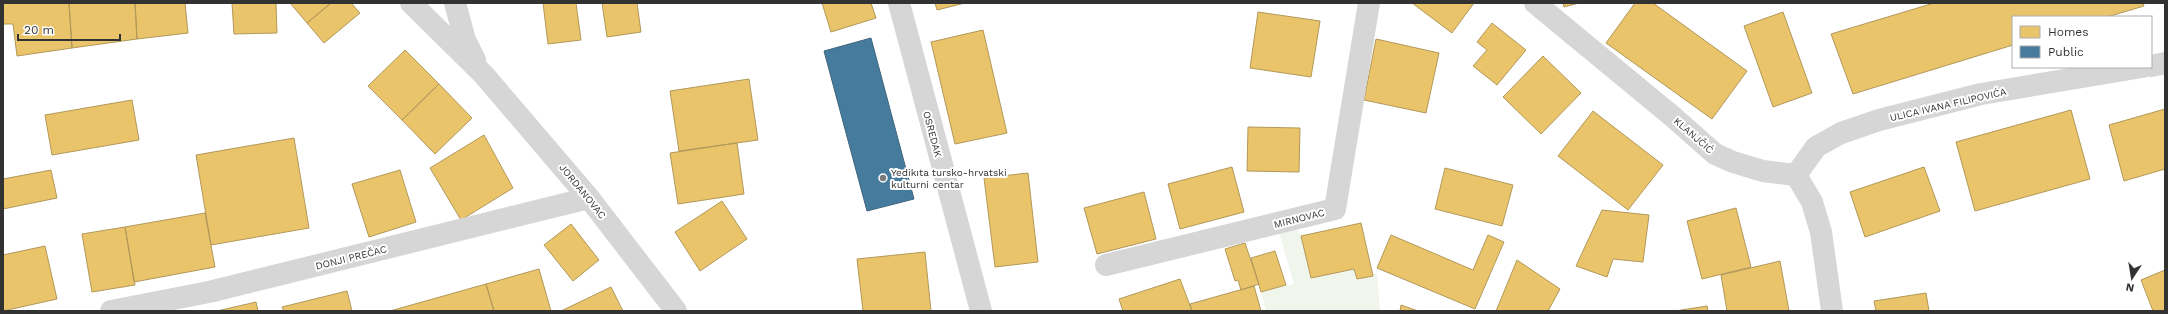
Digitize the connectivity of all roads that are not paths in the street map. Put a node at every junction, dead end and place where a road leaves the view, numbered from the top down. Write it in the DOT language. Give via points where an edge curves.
graph roads {
  1 [pos="411,3"];
  2 [pos="455,3"];
  3 [pos="899,3"];
  4 [pos="1369,3"];
  5 [pos="1535,3"];
  6 [pos="2165,63"];
  7 [pos="2152,66"];
  8 [pos="2136,68"];
  9 [pos="484,75"];
  10 [pos="1796,175"];
  11 [pos="589,198"];
  12 [pos="1106,265"];
  13 [pos="111,311"];
  14 [pos="676,311"];
  15 [pos="981,311"];
  16 [pos="1832,311"];
  1 -- 9 [label="street, JORDANOVAC"];
  2 -- 9 [label="street, JORDANOVAC" via="465,40"];
  3 -- 15 [label="street, OSREDAK"];
  4 -- 12 [label="street, MIRNOVAC" via="1335,209"];
  5 -- 10 [label="street, KLANJČIĆ" via="1715,154 1763,171"];
  6 -- 7 [label="street"];
  8 -- 10 [label="street, ULICA IVANA FILIPOVIĆA" via="1981,94 1879,120 1841,133 1816,147"];
  9 -- 11 [label="street, JORDANOVAC"];
  10 -- 16 [label="street" via="1812,202 1821,232"];
  11 -- 13 [label="street, DONJI PREČAC" via="209,292"];
  11 -- 14 [label="street, JORDANOVAC"];
}
